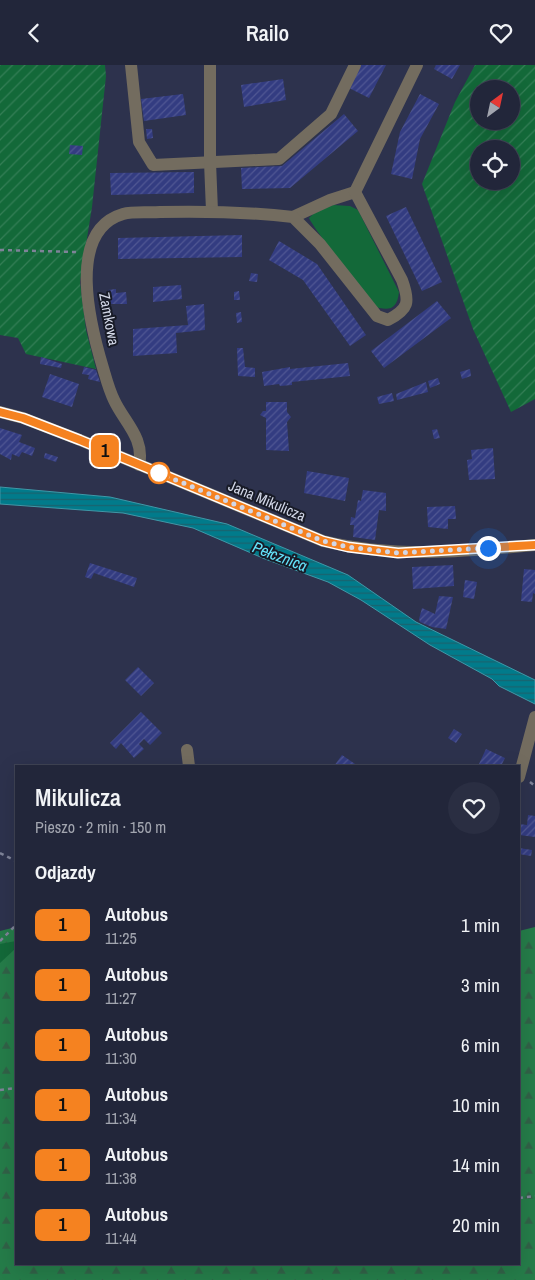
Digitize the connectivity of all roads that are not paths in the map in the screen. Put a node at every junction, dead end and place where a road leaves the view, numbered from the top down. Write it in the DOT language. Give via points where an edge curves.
graph roads {
  1 [pos="131,65"];
  2 [pos="210,65"];
  3 [pos="355,65"];
  4 [pos="417,65"];
  5 [pos="210,162"];
  6 [pos="356,193"];
  7 [pos="212,211"];
  8 [pos="293,217"];
  9 [pos="0,412"];
  10 [pos="138,465"];
  11 [pos="535,545"];
  12 [pos="535,717"];
  13 [pos="187,750"];
  14 [pos="189,765"];
  15 [pos="520,773"];
  1 -- 5 [label="street" via="139,142 153,165"];
  2 -- 5 [label="street"];
  3 -- 5 [label="street" via="331,114 279,159"];
  4 -- 6 [label="street"];
  5 -- 7 [label="street"];
  6 -- 8 [label="street, Zamkowa" via="330,200"];
  6 -- 8 [label="street" via="407,295 406,305 388,320 368,308 320,244"];
  7 -- 8 [label="street, Zamkowa"];
  7 -- 10 [label="street, Zamkowa" via="123,214 108,221 97,233 91,252 86,283 91,330 113,400 138,439 142,452"];
  9 -- 10 [label="street, Jana Mikulicza" via="23,418"];
  10 -- 11 [label="street, Jana Mikulicza" via="323,541 348,547 398,553"];
  12 -- 15 [label="street"];
  13 -- 14 [label="street"];
}
